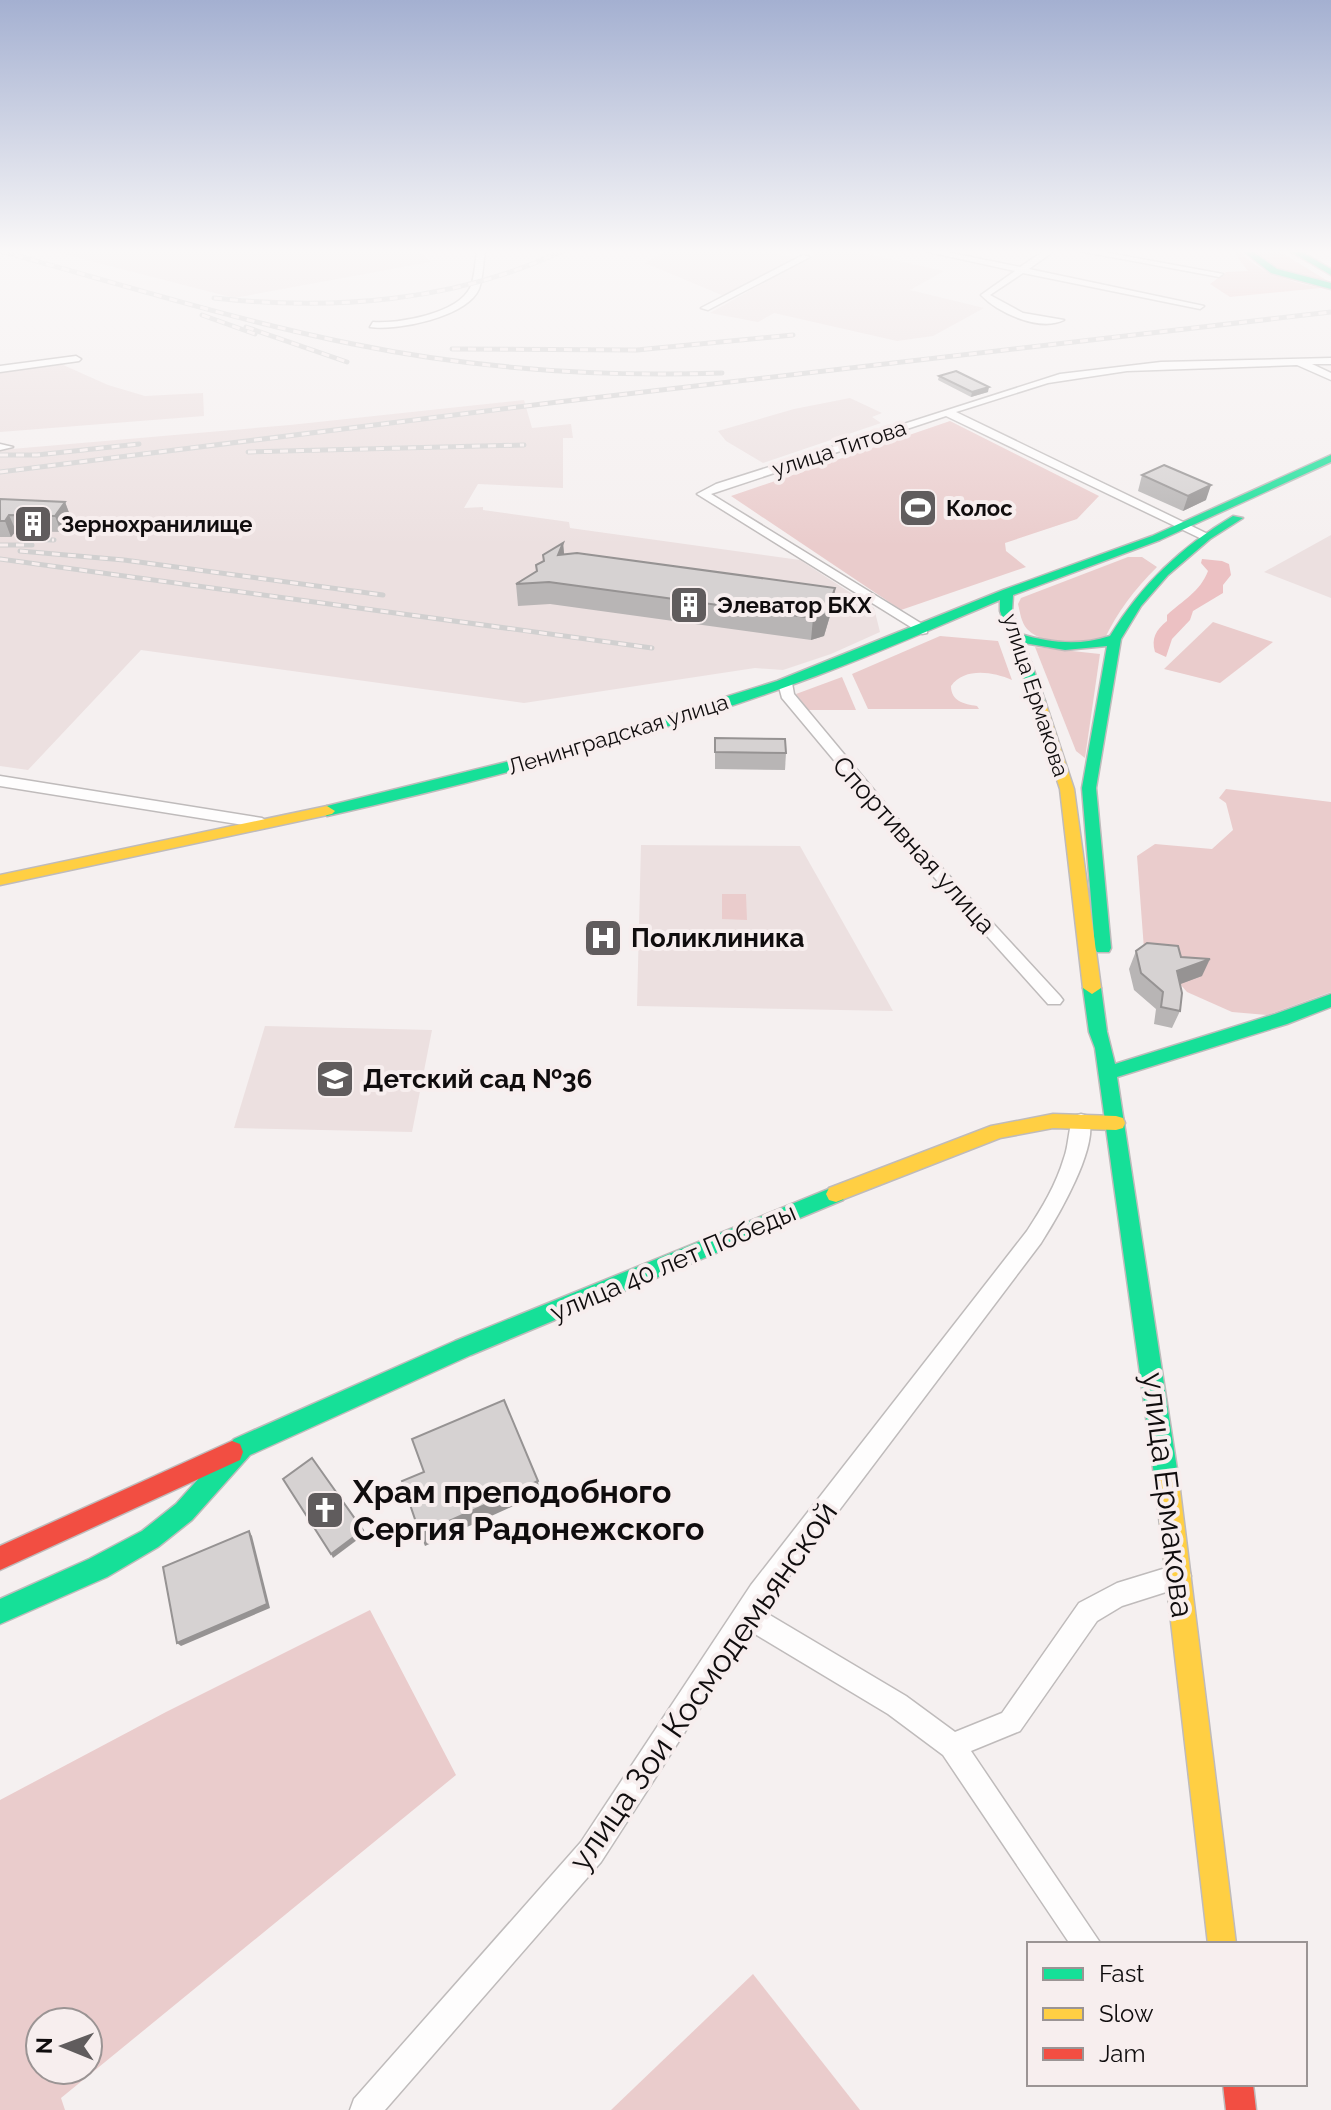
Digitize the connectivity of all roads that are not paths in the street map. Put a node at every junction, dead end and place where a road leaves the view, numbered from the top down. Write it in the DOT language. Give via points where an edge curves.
graph roads {
  1 [pos="76,359"];
  2 [pos="1331,361"];
  3 [pos="1298,362"];
  4 [pos="0,369"];
  5 [pos="1331,377"];
  6 [pos="947,412"];
  7 [pos="1331,458"];
  8 [pos="1331,472"];
  9 [pos="1184,525"];
  10 [pos="1206,537"];
  11 [pos="1111,553"];
  12 [pos="1164,572"];
  13 [pos="1007,593"];
  14 [pos="964,611"];
  15 [pos="922,630"];
  16 [pos="1015,636"];
  17 [pos="1115,639"];
  18 [pos="785,683"];
  19 [pos="0,781"];
  20 [pos="262,823"];
  21 [pos="0,880"];
  22 [pos="1054,1000"];
  23 [pos="1331,1000"];
  24 [pos="1104,1048"];
  25 [pos="1108,1073"];
  26 [pos="1081,1121"];
  27 [pos="1116,1123"];
  28 [pos="242,1447"];
  29 [pos="0,1558"];
  30 [pos="1179,1576"];
  31 [pos="0,1612"];
  32 [pos="748,1616"];
  33 [pos="952,1746"];
  34 [pos="1086,1942"];
  35 [pos="1222,1942"];
  36 [pos="1238,2086"];
  37 [pos="365,2110"];
  38 [pos="1241,2110"];
  1 -- 4 [label="street"];
  2 -- 3 [label="street"];
  3 -- 5 [label="street"];
  3 -- 6 [label="street" via="1089,372"];
  6 -- 9 [label="street"];
  6 -- 15 [label="street, улица Титова" via="703,494"];
  7 -- 9 [label="main road, улица Ермакова"];
  8 -- 10 [label="main road, улица Ермакова" via="1268,500"];
  9 -- 10 [label="street"];
  9 -- 11 [label="main road, улица Ермакова"];
  10 -- 12 [label="main road, улица Ермакова"];
  11 -- 12 [label="main road" via="1149,554 1164,565"];
  11 -- 13 [label="main road, улица Ермакова"];
  12 -- 17 [label="main road, улица Ермакова"];
  13 -- 14 [label="main road, Ленинградская улица"];
  13 -- 16 [label="main road, улица Ермакова" via="1006,611"];
  14 -- 15 [label="main road, Ленинградская улица"];
  14 -- 16 [label="main road" via="997,618"];
  15 -- 18 [label="main road, Ленинградская улица"];
  16 -- 17 [label="main road" via="1072,649 1096,648"];
  16 -- 24 [label="main road, улица Ермакова" via="1063,770"];
  17 -- 24 [label="main road, улица Ермакова" via="1089,788 1102,917 1108,1033"];
  18 -- 20 [label="main road, Ленинградская улица" via="447,785"];
  18 -- 22 [label="street, Спортивная улица" via="787,695 838,759"];
  19 -- 20 [label="street, Ленинградская улица"];
  20 -- 21 [label="main road, Ленинградская улица"];
  23 -- 25 [label="main road"];
  24 -- 25 [label="main road, улица Ермакова"];
  25 -- 27 [label="main road, улица Ермакова"];
  26 -- 27 [label="main road, улица 40 лет Победы"];
  26 -- 28 [label="main road, улица 40 лет Победы" via="1012,1128 894,1170 476,1342"];
  26 -- 32 [label="street, улица Зои Космодемьянской" via="1076,1161 1034,1237"];
  27 -- 30 [label="main road, улица Ермакова"];
  28 -- 29 [label="main road, улица 40 лет Победы"];
  28 -- 31 [label="main road, улица 40 лет Победы" via="184,1512 150,1539"];
  30 -- 33 [label="street" via="1117,1595 1088,1612 1011,1722"];
  30 -- 35 [label="main road, улица Ермакова"];
  32 -- 33 [label="street" via="897,1705"];
  32 -- 37 [label="street, улица Зои Космодемьянской" via="591,1852"];
  33 -- 34 [label="street"];
  36 -- 38 [label="main road"];
}
